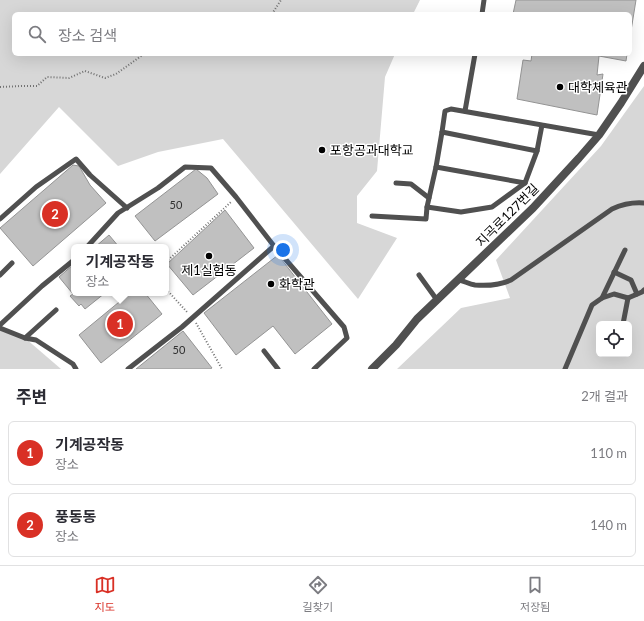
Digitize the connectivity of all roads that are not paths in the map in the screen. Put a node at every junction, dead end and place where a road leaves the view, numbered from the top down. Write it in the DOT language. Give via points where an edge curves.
graph roads {
  1 [pos="484,0"];
  2 [pos="482,12"];
  3 [pos="475,56"];
  4 [pos="644,66"];
  5 [pos="465,111"];
  6 [pos="542,125"];
  7 [pos="442,132"];
  8 [pos="599,135"];
  9 [pos="537,151"];
  10 [pos="436,167"];
  11 [pos="396,183"];
  12 [pos="525,183"];
  13 [pos="429,198"];
  14 [pos="644,203"];
  15 [pos="427,207"];
  16 [pos="127,208"];
  17 [pos="372,216"];
  18 [pos="0,219"];
  19 [pos="90,244"];
  20 [pos="274,246"];
  21 [pos="625,250"];
  22 [pos="71,262"];
  23 [pos="12,263"];
  24 [pos="614,272"];
  25 [pos="0,275"];
  26 [pos="419,275"];
  27 [pos="459,280"];
  28 [pos="644,290"];
  29 [pos="637,294"];
  30 [pos="602,298"];
  31 [pos="628,298"];
  32 [pos="437,300"];
  33 [pos="56,310"];
  34 [pos="624,321"];
  35 [pos="0,326"];
  36 [pos="25,338"];
  37 [pos="264,351"];
  38 [pos="76,369"];
  39 [pos="128,369"];
  40 [pos="278,369"];
  41 [pos="314,369"];
  42 [pos="372,369"];
  43 [pos="565,369"];
  1 -- 2 [label="lane"];
  3 -- 5 [label="lane"];
  4 -- 8 [label="street, 지곡로127번길"];
  5 -- 6 [label="lane"];
  5 -- 7 [label="lane" via="445,111"];
  6 -- 8 [label="lane"];
  6 -- 9 [label="lane"];
  7 -- 9 [label="lane"];
  7 -- 10 [label="lane"];
  8 -- 27 [label="street, 지곡로127번길" via="533,208"];
  9 -- 12 [label="lane"];
  10 -- 12 [label="lane"];
  10 -- 13 [label="lane"];
  11 -- 13 [label="lane" via="411,184"];
  12 -- 15 [label="lane" via="492,207 461,212"];
  13 -- 15 [label="lane"];
  14 -- 27 [label="lane" via="634,202 612,209 505,283 473,285"];
  15 -- 17 [label="lane" via="426,219"];
  16 -- 18 [label="lane" via="76,159 36,187"];
  16 -- 19 [label="lane" via="118,213"];
  16 -- 20 [label="lane" via="185,167 212,168"];
  20 -- 39 [label="lane" via="193,317"];
  20 -- 41 [label="lane" via="344,327 347,338"];
  21 -- 24 [label="lane"];
  22 -- 35 [label="lane"];
  23 -- 25 [label="lane"];
  24 -- 29 [label="lane" via="631,280"];
  24 -- 30 [label="lane"];
  26 -- 32 [label="lane"];
  27 -- 32 [label="street, 지곡로127번길"];
  28 -- 29 [label="lane"];
  29 -- 31 [label="lane"];
  30 -- 31 [label="lane" via="614,294"];
  30 -- 43 [label="lane" via="592,305"];
  31 -- 34 [label="lane"];
  32 -- 42 [label="street, 지곡로127번길"];
  33 -- 36 [label="lane"];
  35 -- 36 [label="lane"];
  36 -- 38 [label="lane" via="36,340 73,364"];
  37 -- 40 [label="lane"];
}
